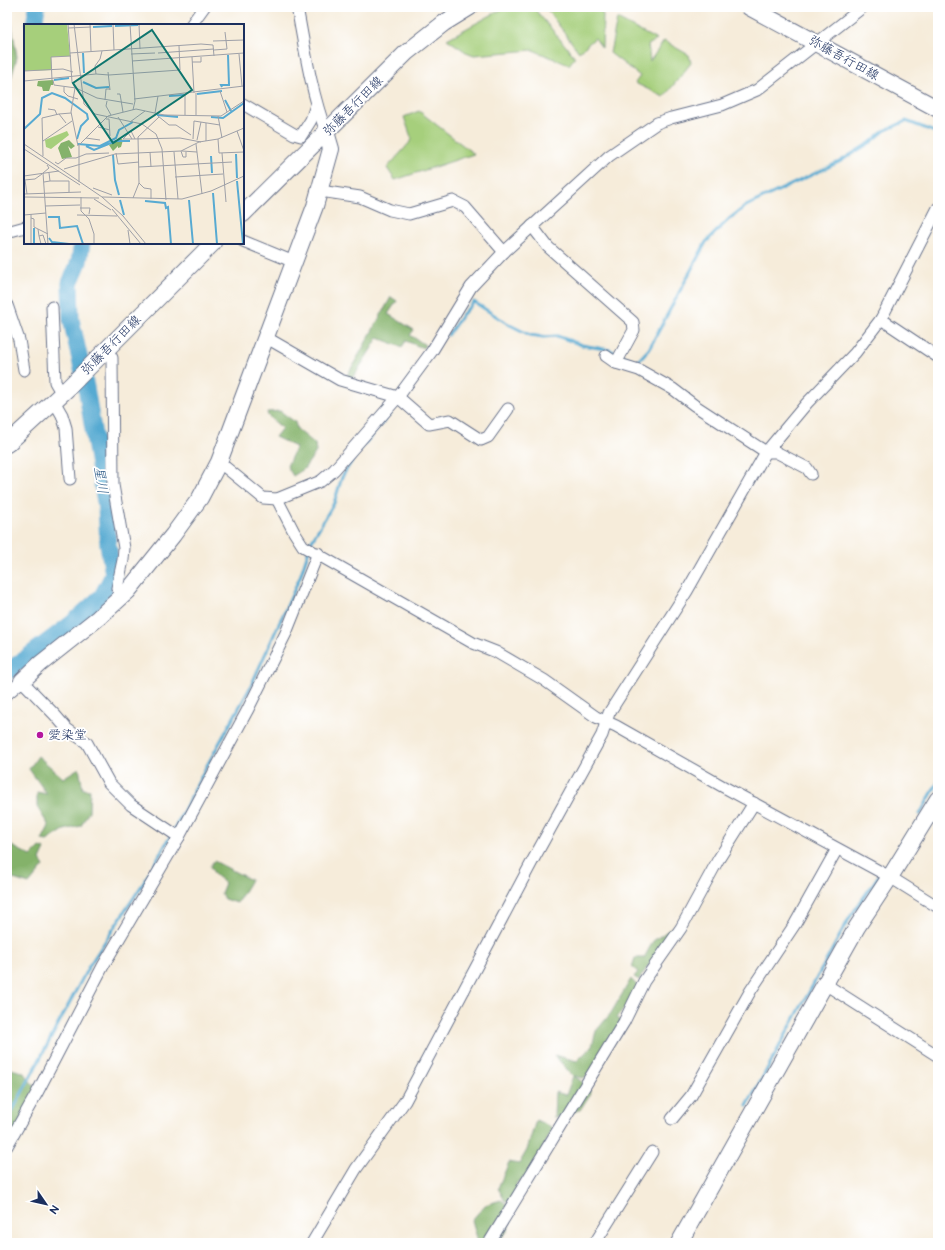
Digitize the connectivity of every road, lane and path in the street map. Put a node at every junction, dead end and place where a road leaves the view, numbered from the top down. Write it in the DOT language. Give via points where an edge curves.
graph roads {
  1 [pos="204,7"];
  2 [pos="297,7"];
  3 [pos="470,7"];
  4 [pos="749,7"];
  5 [pos="863,7"];
  6 [pos="192,24"];
  7 [pos="816,43"];
  8 [pos="244,105"];
  9 [pos="316,105"];
  10 [pos="938,109"];
  11 [pos="326,132"];
  12 [pos="320,191"];
  13 [pos="938,208"];
  14 [pos="244,213"];
  15 [pos="532,226"];
  16 [pos="24,227"];
  17 [pos="7,232"];
  18 [pos="244,241"];
  19 [pos="212,244"];
  20 [pos="504,252"];
  21 [pos="294,262"];
  22 [pos="7,305"];
  23 [pos="52,307"];
  24 [pos="880,319"];
  25 [pos="10,323"];
  26 [pos="267,338"];
  27 [pos="105,352"];
  28 [pos="606,356"];
  29 [pos="938,357"];
  30 [pos="616,363"];
  31 [pos="24,370"];
  32 [pos="61,394"];
  33 [pos="398,397"];
  34 [pos="508,409"];
  35 [pos="7,444"];
  36 [pos="766,452"];
  37 [pos="219,462"];
  38 [pos="811,474"];
  39 [pos="70,479"];
  40 [pos="277,499"];
  41 [pos="318,553"];
  42 [pos="120,598"];
  43 [pos="22,681"];
  44 [pos="8,692"];
  45 [pos="607,722"];
  46 [pos="938,799"];
  47 [pos="754,803"];
  48 [pos="179,837"];
  49 [pos="837,849"];
  50 [pos="890,877"];
  51 [pos="938,907"];
  52 [pos="825,984"];
  53 [pos="938,1056"];
  54 [pos="672,1119"];
  55 [pos="8,1143"];
  56 [pos="652,1152"];
  57 [pos="312,1243"];
  58 [pos="489,1243"];
  59 [pos="595,1243"];
  60 [pos="679,1243"];
  1 -- 6 [label="street"];
  2 -- 9 [label="street"];
  3 -- 11 [label="street, 弥藤吾行田線" via="444,23 406,53"];
  4 -- 7 [label="street, 弥藤吾行田線"];
  5 -- 7 [label="street"];
  7 -- 10 [label="street, 弥藤吾行田線"];
  7 -- 15 [label="street" via="757,90 657,124 609,156"];
  8 -- 9 [label="street" via="301,136 311,120"];
  9 -- 11 [label="street"];
  11 -- 12 [label="street" via="330,149"];
  11 -- 14 [label="street, 弥藤吾行田線"];
  12 -- 20 [label="street" via="360,197 390,210 409,214 453,201 465,207"];
  12 -- 21 [label="street"];
  13 -- 24 [label="street"];
  15 -- 20 [label="street"];
  15 -- 30 [label="street" via="548,247 633,322 634,330"];
  16 -- 17 [label="street"];
  18 -- 21 [label="street"];
  19 -- 27 [label="street, 弥藤吾行田線"];
  20 -- 33 [label="street" via="471,287 432,351"];
  21 -- 26 [label="street"];
  22 -- 25 [label="street"];
  23 -- 32 [label="street" via="55,382"];
  24 -- 29 [label="street"];
  24 -- 36 [label="street" via="855,353 807,403"];
  25 -- 31 [label="street" via="19,340"];
  26 -- 33 [label="street" via="340,380"];
  26 -- 37 [label="street"];
  27 -- 32 [label="street, 弥藤吾行田線"];
  27 -- 42 [label="street" via="112,358 113,485 124,548 117,588"];
  28 -- 30 [label="street"];
  30 -- 36 [label="street" via="639,370 673,389"];
  32 -- 35 [label="street, 弥藤吾行田線"];
  32 -- 39 [label="street"];
  33 -- 34 [label="street" via="429,424 450,420 481,440 488,437"];
  33 -- 40 [label="street" via="334,470 321,481"];
  36 -- 38 [label="street" via="776,452 807,468"];
  36 -- 45 [label="street" via="687,591 609,713"];
  37 -- 40 [label="street" via="263,498"];
  37 -- 42 [label="street" via="200,498 173,536"];
  40 -- 41 [label="street" via="303,546"];
  41 -- 45 [label="street" via="473,643 496,652 544,680"];
  41 -- 48 [label="street" via="286,633"];
  42 -- 43 [label="street"];
  43 -- 44 [label="street"];
  43 -- 48 [label="street" via="67,729 88,743 109,783 131,805"];
  45 -- 47 [label="street"];
  45 -- 57 [label="street" via="405,1101 356,1170"];
  46 -- 50 [label="street"];
  47 -- 49 [label="street"];
  47 -- 58 [label="street" via="718,860 681,928 644,981 624,1022"];
  48 -- 55 [label="street" via="103,966"];
  49 -- 50 [label="street"];
  49 -- 54 [label="street" via="795,924 751,990 691,1096"];
  50 -- 51 [label="street"];
  50 -- 52 [label="street" via="856,927"];
  52 -- 53 [label="street"];
  52 -- 60 [label="street"];
  56 -- 59 [label="street"];
}
